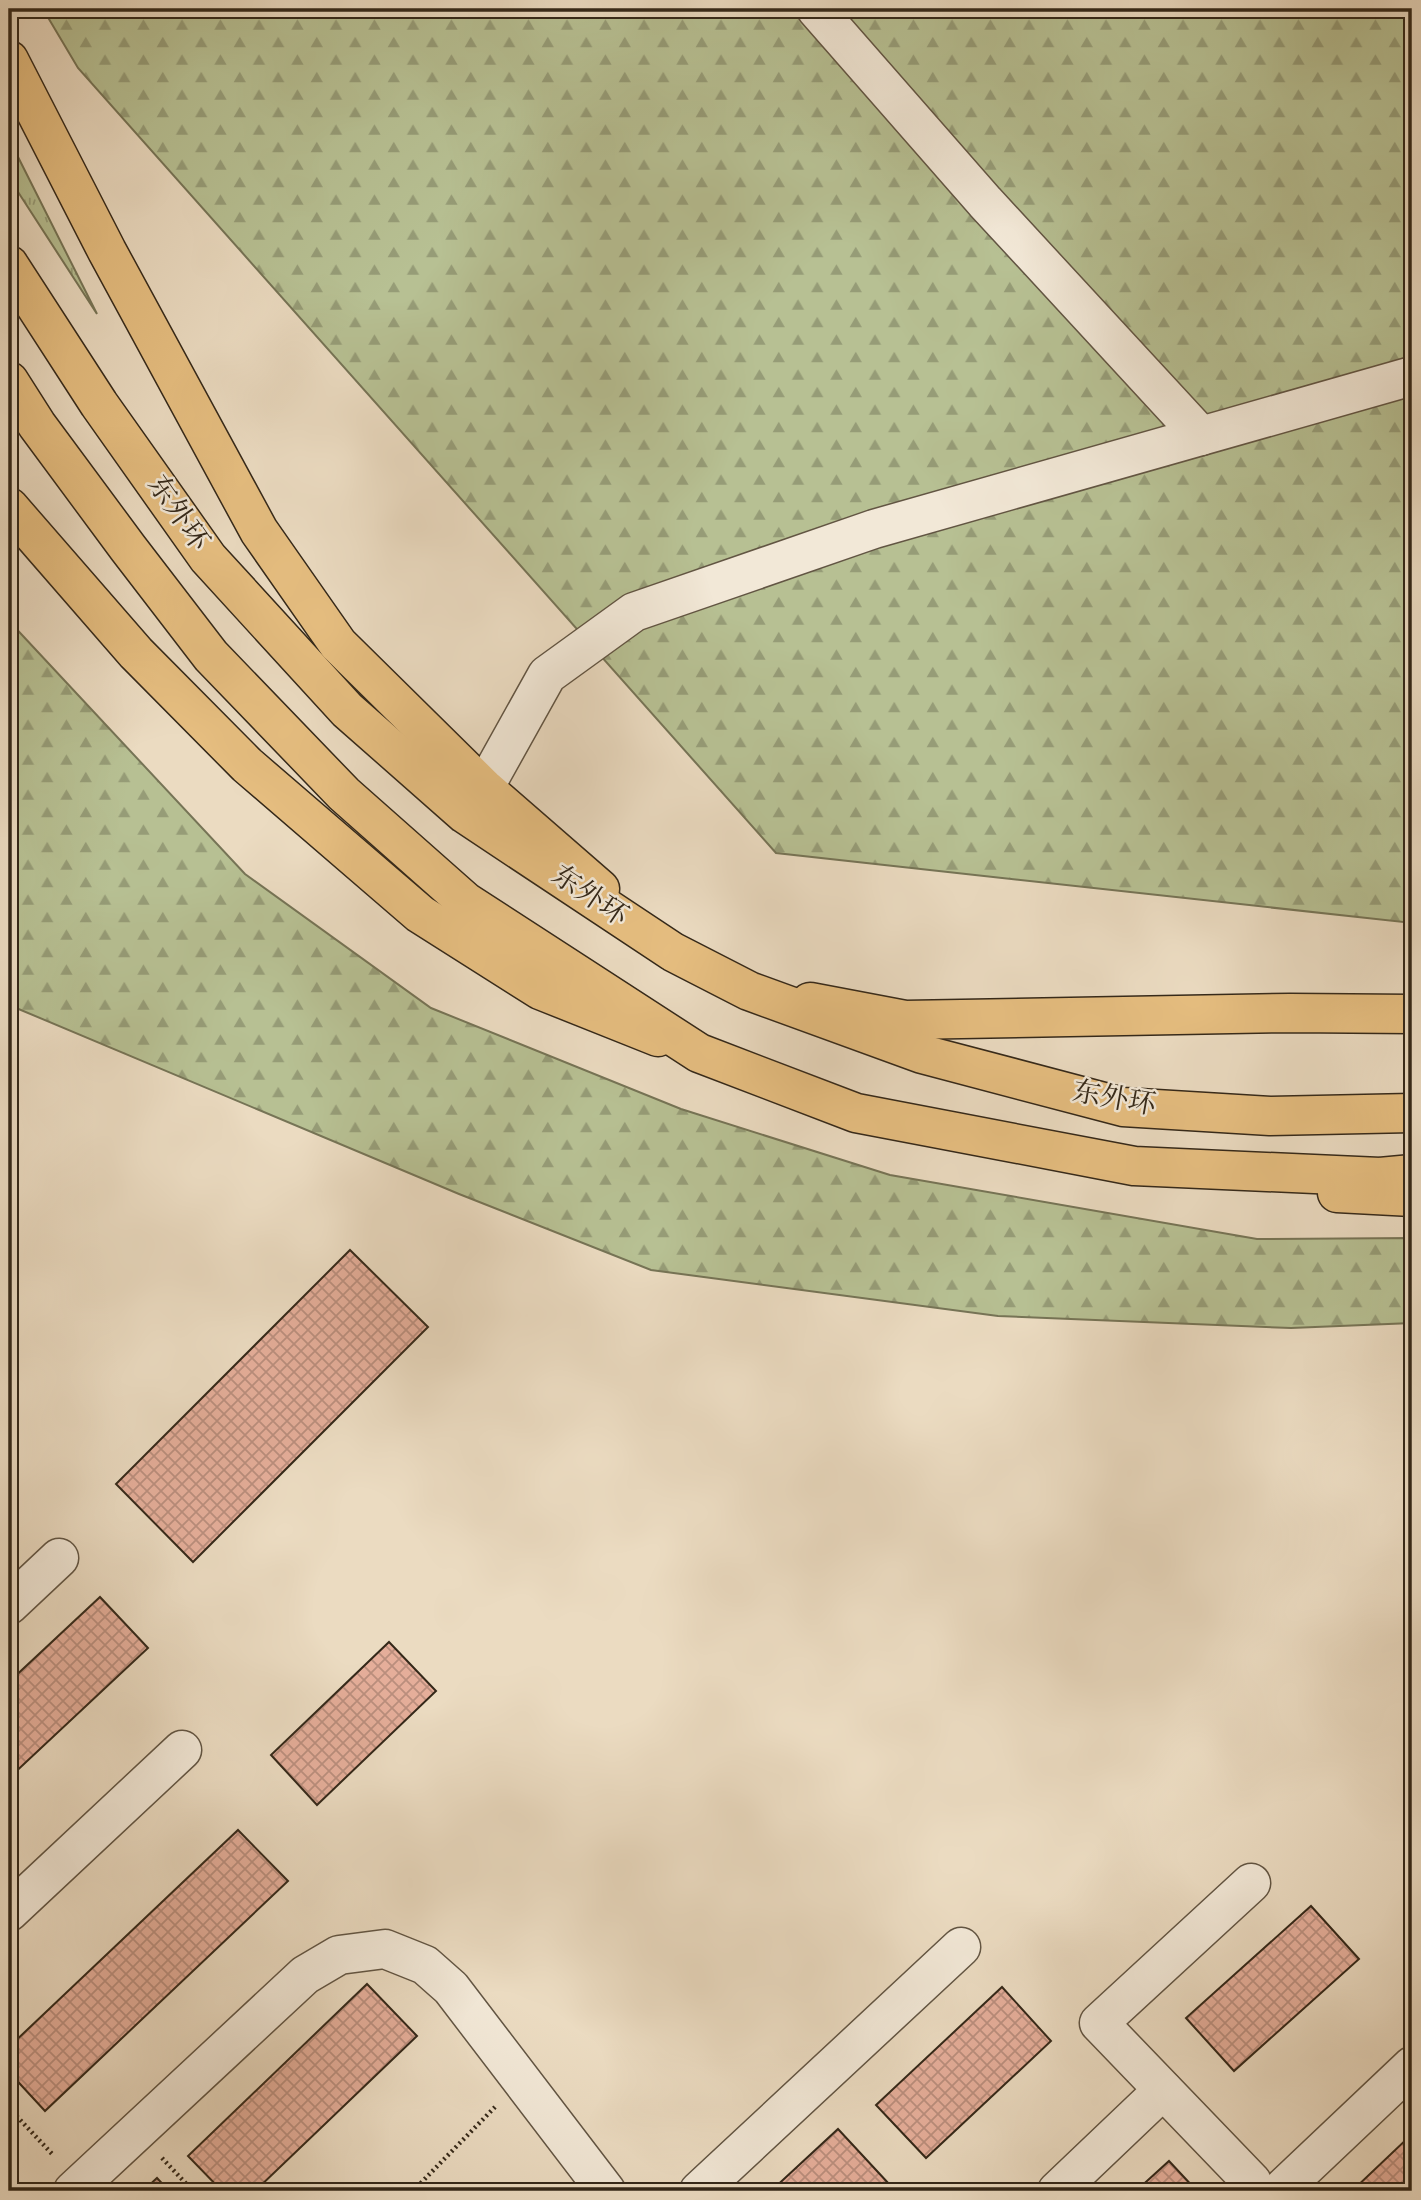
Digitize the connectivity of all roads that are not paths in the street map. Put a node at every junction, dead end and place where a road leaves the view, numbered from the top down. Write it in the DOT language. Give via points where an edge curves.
graph roads {
  1 [pos="816,9"];
  2 [pos="9,60"];
  3 [pos="9,265"];
  4 [pos="1412,376"];
  5 [pos="9,381"];
  6 [pos="1201,436"];
  7 [pos="9,507"];
  8 [pos="484,788"];
  9 [pos="673,952"];
  10 [pos="749,991"];
  11 [pos="1412,1014"];
  12 [pos="699,1053"];
  13 [pos="1412,1112"];
  14 [pos="1134,1166"];
  15 [pos="1412,1174"];
  16 [pos="1412,1197"];
  17 [pos="59,1558"];
  18 [pos="9,1605"];
  19 [pos="182,1750"];
  20 [pos="1251,1883"];
  21 [pos="9,1912"];
  22 [pos="961,1947"];
  23 [pos="1412,2066"];
  24 [pos="1163,2090"];
  25 [pos="77,2188"];
  26 [pos="606,2191"];
  27 [pos="699,2191"];
  28 [pos="1057,2191"];
  29 [pos="1255,2191"];
  30 [pos="1280,2191"];
  1 -- 6 [label="street" via="985,202"];
  2 -- 8 [label="main road" via="259,531 338,644"];
  3 -- 9 [label="main road, 东外环" via="99,404 208,558 347,710 465,814"];
  4 -- 6 [label="street"];
  5 -- 12 [label="main road" via="37,425 212,656 344,794 466,902"];
  6 -- 8 [label="street" via="874,529 634,612 547,675"];
  7 -- 12 [label="main road" via="136,653 247,765 420,914 540,990"];
  8 -- 9 [label="main road"];
  9 -- 10 [label="main road, 东外环"];
  10 -- 11 [label="main road" via="905,1020"];
  10 -- 13 [label="main road, 东外环" via="922,1054 1123,1107 1270,1116"];
  12 -- 14 [label="main road" via="856,1113"];
  14 -- 15 [label="main road" via="1380,1177"];
  14 -- 16 [label="main road" via="1334,1192"];
  17 -- 18 [label="street"];
  19 -- 21 [label="street"];
  20 -- 24 [label="street" via="1099,2023"];
  22 -- 27 [label="street"];
  23 -- 30 [label="street"];
  24 -- 28 [label="street"];
  24 -- 29 [label="street" via="1252,2182"];
  25 -- 26 [label="street" via="305,1975 339,1955 385,1949 425,1965 451,1988"];
}
